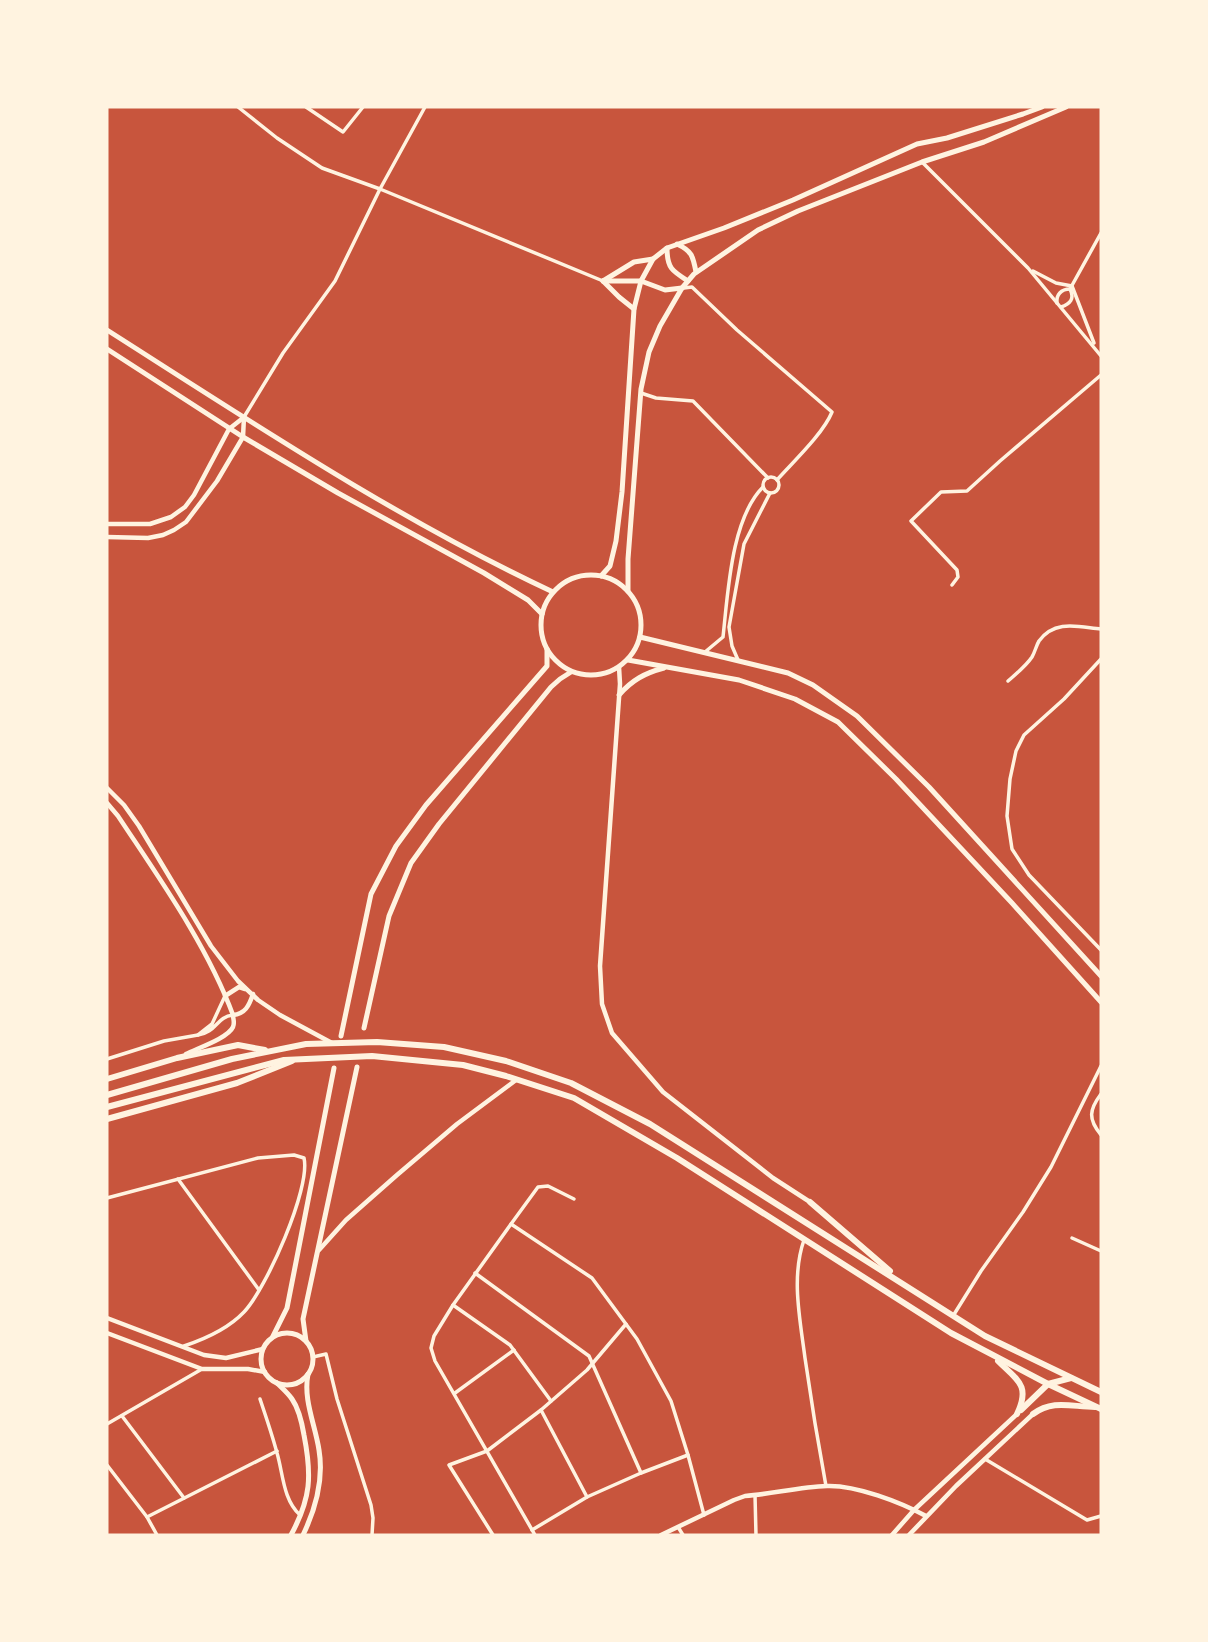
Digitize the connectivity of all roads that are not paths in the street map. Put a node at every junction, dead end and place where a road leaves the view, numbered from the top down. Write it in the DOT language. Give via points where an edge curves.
graph roads {
  1 [pos="238,107"];
  2 [pos="306,107"];
  3 [pos="363,107"];
  4 [pos="425,107"];
  5 [pos="1042,107"];
  6 [pos="1066,107"];
  7 [pos="922,162"];
  8 [pos="380,189"];
  9 [pos="1101,233"];
  10 [pos="677,244"];
  11 [pos="667,248"];
  12 [pos="653,259"];
  13 [pos="1028,268"];
  14 [pos="696,272"];
  15 [pos="603,281"];
  16 [pos="641,281"];
  17 [pos="688,281"];
  18 [pos="692,287"];
  19 [pos="681,288"];
  20 [pos="1071,288"];
  21 [pos="1059,305"];
  22 [pos="634,309"];
  23 [pos="107,330"];
  24 [pos="1095,346"];
  25 [pos="107,349"];
  26 [pos="1101,356"];
  27 [pos="1101,375"];
  28 [pos="641,393"];
  29 [pos="244,417"];
  30 [pos="229,429"];
  31 [pos="243,437"];
  32 [pos="768,478"];
  33 [pos="777,480"];
  34 [pos="763,487"];
  35 [pos="769,493"];
  36 [pos="107,524"];
  37 [pos="107,537"];
  38 [pos="601,576"];
  39 [pos="953,586"];
  40 [pos="628,591"];
  41 [pos="553,592"];
  42 [pos="542,614"];
  43 [pos="1101,629"];
  44 [pos="640,637"];
  45 [pos="547,649"];
  46 [pos="705,652"];
  47 [pos="628,660"];
  48 [pos="738,660"];
  49 [pos="1101,660"];
  50 [pos="619,667"];
  51 [pos="666,667"];
  52 [pos="571,672"];
  53 [pos="1008,681"];
  54 [pos="620,695"];
  55 [pos="107,788"];
  56 [pos="107,803"];
  57 [pos="1101,950"];
  58 [pos="1101,976"];
  59 [pos="246,989"];
  60 [pos="253,994"];
  61 [pos="225,996"];
  62 [pos="1101,1002"];
  63 [pos="233,1015"];
  64 [pos="364,1028"];
  65 [pos="198,1035"];
  66 [pos="341,1036"];
  67 [pos="333,1043"];
  68 [pos="270,1051"];
  69 [pos="177,1058"];
  70 [pos="107,1059"];
  71 [pos="297,1059"];
  72 [pos="1101,1066"];
  73 [pos="356,1067"];
  74 [pos="334,1068"];
  75 [pos="107,1079"];
  76 [pos="517,1079"];
  77 [pos="1101,1094"];
  78 [pos="107,1095"];
  79 [pos="107,1107"];
  80 [pos="107,1119"];
  81 [pos="1101,1135"];
  82 [pos="178,1179"];
  83 [pos="107,1198"];
  84 [pos="574,1199"];
  85 [pos="810,1202"];
  86 [pos="511,1224"];
  87 [pos="1072,1238"];
  88 [pos="804,1240"];
  89 [pos="1101,1251"];
  90 [pos="316,1254"];
  91 [pos="475,1273"];
  92 [pos="905,1284"];
  93 [pos="259,1290"];
  94 [pos="453,1305"];
  95 [pos="953,1316"];
  96 [pos="107,1318"];
  97 [pos="626,1324"];
  98 [pos="107,1333"];
  99 [pos="273,1336"];
  100 [pos="306,1340"];
  101 [pos="182,1347"];
  102 [pos="263,1349"];
  103 [pos="514,1350"];
  104 [pos="993,1355"];
  105 [pos="313,1357"];
  106 [pos="594,1363"];
  107 [pos="202,1370"];
  108 [pos="265,1373"];
  109 [pos="308,1374"];
  110 [pos="1071,1378"];
  111 [pos="277,1383"];
  112 [pos="1048,1384"];
  113 [pos="1101,1392"];
  114 [pos="455,1393"];
  115 [pos="260,1399"];
  116 [pos="551,1401"];
  117 [pos="1099,1408"];
  118 [pos="541,1410"];
  119 [pos="1017,1414"];
  120 [pos="1033,1414"];
  121 [pos="122,1416"];
  122 [pos="107,1424"];
  123 [pos="277,1451"];
  124 [pos="487,1451"];
  125 [pos="688,1455"];
  126 [pos="985,1459"];
  127 [pos="107,1465"];
  128 [pos="641,1472"];
  129 [pos="826,1486"];
  130 [pos="755,1495"];
  131 [pos="587,1497"];
  132 [pos="184,1498"];
  133 [pos="914,1510"];
  134 [pos="300,1515"];
  135 [pos="704,1515"];
  136 [pos="926,1516"];
  137 [pos="1101,1516"];
  138 [pos="147,1517"];
  139 [pos="678,1527"];
  140 [pos="532,1530"];
  141 [pos="157,1535"];
  142 [pos="290,1535"];
  143 [pos="303,1535"];
  144 [pos="372,1535"];
  145 [pos="494,1535"];
  146 [pos="535,1535"];
  147 [pos="661,1535"];
  148 [pos="683,1535"];
  149 [pos="756,1535"];
  150 [pos="892,1535"];
  151 [pos="909,1535"];
  1 -- 8 [label="street" via="322,168"];
  2 -- 3 [label="street" via="343,132"];
  4 -- 8 [label="street"];
  5 -- 10 [label="main road" via="917,144 793,200"];
  6 -- 7 [label="main road"];
  7 -- 13 [label="street"];
  7 -- 14 [label="main road" via="758,230"];
  8 -- 15 [label="street"];
  8 -- 29 [label="street" via="335,281"];
  9 -- 20 [label="street"];
  10 -- 11 [label="main road"];
  10 -- 14 [label="main road" via="693,257"];
  11 -- 12 [label="main road"];
  11 -- 17 [label="main road" via="667,263"];
  12 -- 15 [label="main road" via="634,262"];
  12 -- 16 [label="main road"];
  13 -- 20 [label="street"];
  13 -- 21 [label="street"];
  14 -- 17 [label="main road"];
  15 -- 16 [label="main road"];
  15 -- 22 [label="main road"];
  16 -- 19 [label="main road" via="665,290"];
  16 -- 22 [label="main road"];
  17 -- 18 [label="street"];
  17 -- 19 [label="main road"];
  18 -- 19 [label="street"];
  18 -- 33 [label="street" via="832,412"];
  19 -- 28 [label="main road" via="649,352"];
  20 -- 21 [label="street" via="1060,293"];
  20 -- 21 [label="street" via="1071,300"];
  20 -- 24 [label="street"];
  21 -- 24 [label="street"];
  22 -- 38 [label="main road" via="622,492 610,566"];
  23 -- 29 [label="main road"];
  24 -- 26 [label="street"];
  25 -- 30 [label="main road"];
  27 -- 39 [label="street" via="967,491 941,492 911,521 959,573"];
  28 -- 32 [label="street" via="696,404"];
  28 -- 40 [label="main road"];
  29 -- 30 [label="street"];
  29 -- 31 [label="street"];
  29 -- 41 [label="main road" via="372,496"];
  30 -- 31 [label="main road"];
  30 -- 36 [label="street" via="185,507 150,524"];
  31 -- 37 [label="street" via="186,522 148,538"];
  31 -- 42 [label="main road" via="484,573"];
  32 -- 33 [label="street"];
  32 -- 34 [label="street"];
  33 -- 35 [label="street" via="779,488"];
  34 -- 35 [label="street"];
  34 -- 46 [label="street" via="740,527 723,636"];
  35 -- 48 [label="street" via="744,544 729,627"];
  38 -- 40 [label="main road"];
  38 -- 41 [label="main road" via="582,576"];
  40 -- 44 [label="main road" via="637,604"];
  41 -- 42 [label="main road"];
  42 -- 45 [label="main road"];
  43 -- 53 [label="street" via="1074,625 1051,630"];
  44 -- 46 [label="main road"];
  44 -- 47 [label="main road"];
  45 -- 52 [label="main road"];
  45 -- 66 [label="main road" via="547,666 425,805 396,846 371,894"];
  46 -- 48 [label="main road"];
  47 -- 50 [label="main road"];
  47 -- 51 [label="main road"];
  48 -- 58 [label="main road" via="788,673 857,716 929,787"];
  49 -- 57 [label="street" via="1024,735 1012,769 1007,816 1012,849 1029,875"];
  50 -- 52 [label="main road" via="598,675"];
  50 -- 54 [label="street"];
  51 -- 54 [label="main road" via="641,676"];
  51 -- 62 [label="main road" via="738,680 794,699 838,722"];
  52 -- 64 [label="main road" via="551,687 411,863 388,916"];
  54 -- 85 [label="street" via="600,966 602,1004 612,1033 663,1093"];
  55 -- 59 [label="street" via="139,827 211,946"];
  56 -- 61 [label="street" via="190,928"];
  59 -- 60 [label="street"];
  59 -- 61 [label="street" via="239,987"];
  60 -- 63 [label="street" via="246,1010"];
  60 -- 67 [label="street" via="280,1015"];
  61 -- 63 [label="street"];
  61 -- 65 [label="street" via="212,1024"];
  63 -- 65 [label="street"];
  63 -- 69 [label="street" via="233,1028 225,1036"];
  65 -- 70 [label="street"];
  67 -- 68 [label="highway"];
  67 -- 92 [label="highway" via="444,1047 571,1083 650,1124"];
  68 -- 69 [label="highway" via="238,1045"];
  68 -- 78 [label="highway"];
  69 -- 75 [label="highway"];
  71 -- 76 [label="highway" via="372,1056 463,1065"];
  71 -- 79 [label="highway"];
  71 -- 80 [label="highway" via="237,1083"];
  72 -- 95 [label="street" via="1051,1167"];
  73 -- 90 [label="main road"];
  74 -- 99 [label="main road" via="287,1308"];
  76 -- 88 [label="highway" via="574,1098"];
  76 -- 90 [label="street" via="345,1220"];
  77 -- 81 [label="street" via="1091,1116"];
  82 -- 83 [label="street"];
  82 -- 93 [label="street"];
  82 -- 93 [label="street" via="258,1158 304,1158 291,1225"];
  84 -- 86 [label="street" via="548,1186 538,1187"];
  85 -- 92 [label="highway"];
  86 -- 91 [label="street"];
  86 -- 97 [label="street" via="592,1278"];
  87 -- 89 [label="street"];
  88 -- 104 [label="highway" via="951,1334"];
  88 -- 129 [label="street" via="798,1270 800,1316"];
  90 -- 100 [label="main road" via="303,1319"];
  91 -- 94 [label="street"];
  91 -- 106 [label="street" via="587,1353"];
  92 -- 95 [label="highway"];
  93 -- 101 [label="street" via="230,1325"];
  94 -- 103 [label="street"];
  94 -- 114 [label="street" via="431,1348"];
  95 -- 110 [label="highway"];
  96 -- 101 [label="street"];
  97 -- 106 [label="street"];
  97 -- 125 [label="street" via="671,1401"];
  98 -- 107 [label="street"];
  99 -- 100 [label="main road" via="290,1333"];
  99 -- 102 [label="main road"];
  100 -- 105 [label="main road"];
  101 -- 102 [label="street" via="226,1358"];
  102 -- 108 [label="main road"];
  103 -- 114 [label="street"];
  103 -- 116 [label="street"];
  104 -- 112 [label="highway"];
  104 -- 119 [label="highway" via="1019,1381 1024,1395"];
  105 -- 109 [label="main road"];
  105 -- 144 [label="street" via="326,1354 371,1505"];
  106 -- 116 [label="street"];
  106 -- 128 [label="street"];
  107 -- 108 [label="street"];
  107 -- 121 [label="street"];
  108 -- 111 [label="main road"];
  109 -- 111 [label="main road" via="294,1384"];
  109 -- 143 [label="main road" via="321,1481"];
  110 -- 112 [label="highway"];
  110 -- 113 [label="highway"];
  111 -- 134 [label="main road" via="294,1400 309,1462"];
  112 -- 117 [label="highway"];
  112 -- 119 [label="highway"];
  114 -- 124 [label="street"];
  115 -- 123 [label="street"];
  116 -- 118 [label="street"];
  117 -- 120 [label="highway" via="1060,1404"];
  118 -- 124 [label="street"];
  118 -- 131 [label="street"];
  119 -- 133 [label="street"];
  120 -- 126 [label="street"];
  121 -- 122 [label="street"];
  121 -- 132 [label="street"];
  123 -- 132 [label="street"];
  123 -- 134 [label="street" via="288,1499"];
  124 -- 140 [label="street"];
  124 -- 145 [label="street" via="449,1465"];
  125 -- 128 [label="street"];
  125 -- 135 [label="street"];
  126 -- 136 [label="street"];
  126 -- 137 [label="street" via="1087,1520"];
  127 -- 138 [label="street"];
  128 -- 131 [label="street"];
  129 -- 130 [label="street"];
  129 -- 133 [label="street" via="859,1490"];
  130 -- 135 [label="street"];
  130 -- 149 [label="street"];
  131 -- 140 [label="street"];
  132 -- 138 [label="street"];
  133 -- 136 [label="street"];
  133 -- 150 [label="street"];
  134 -- 142 [label="main road"];
  135 -- 139 [label="street"];
  136 -- 151 [label="street"];
  138 -- 141 [label="street"];
  139 -- 147 [label="street"];
  139 -- 148 [label="street"];
  140 -- 146 [label="street"];
}
